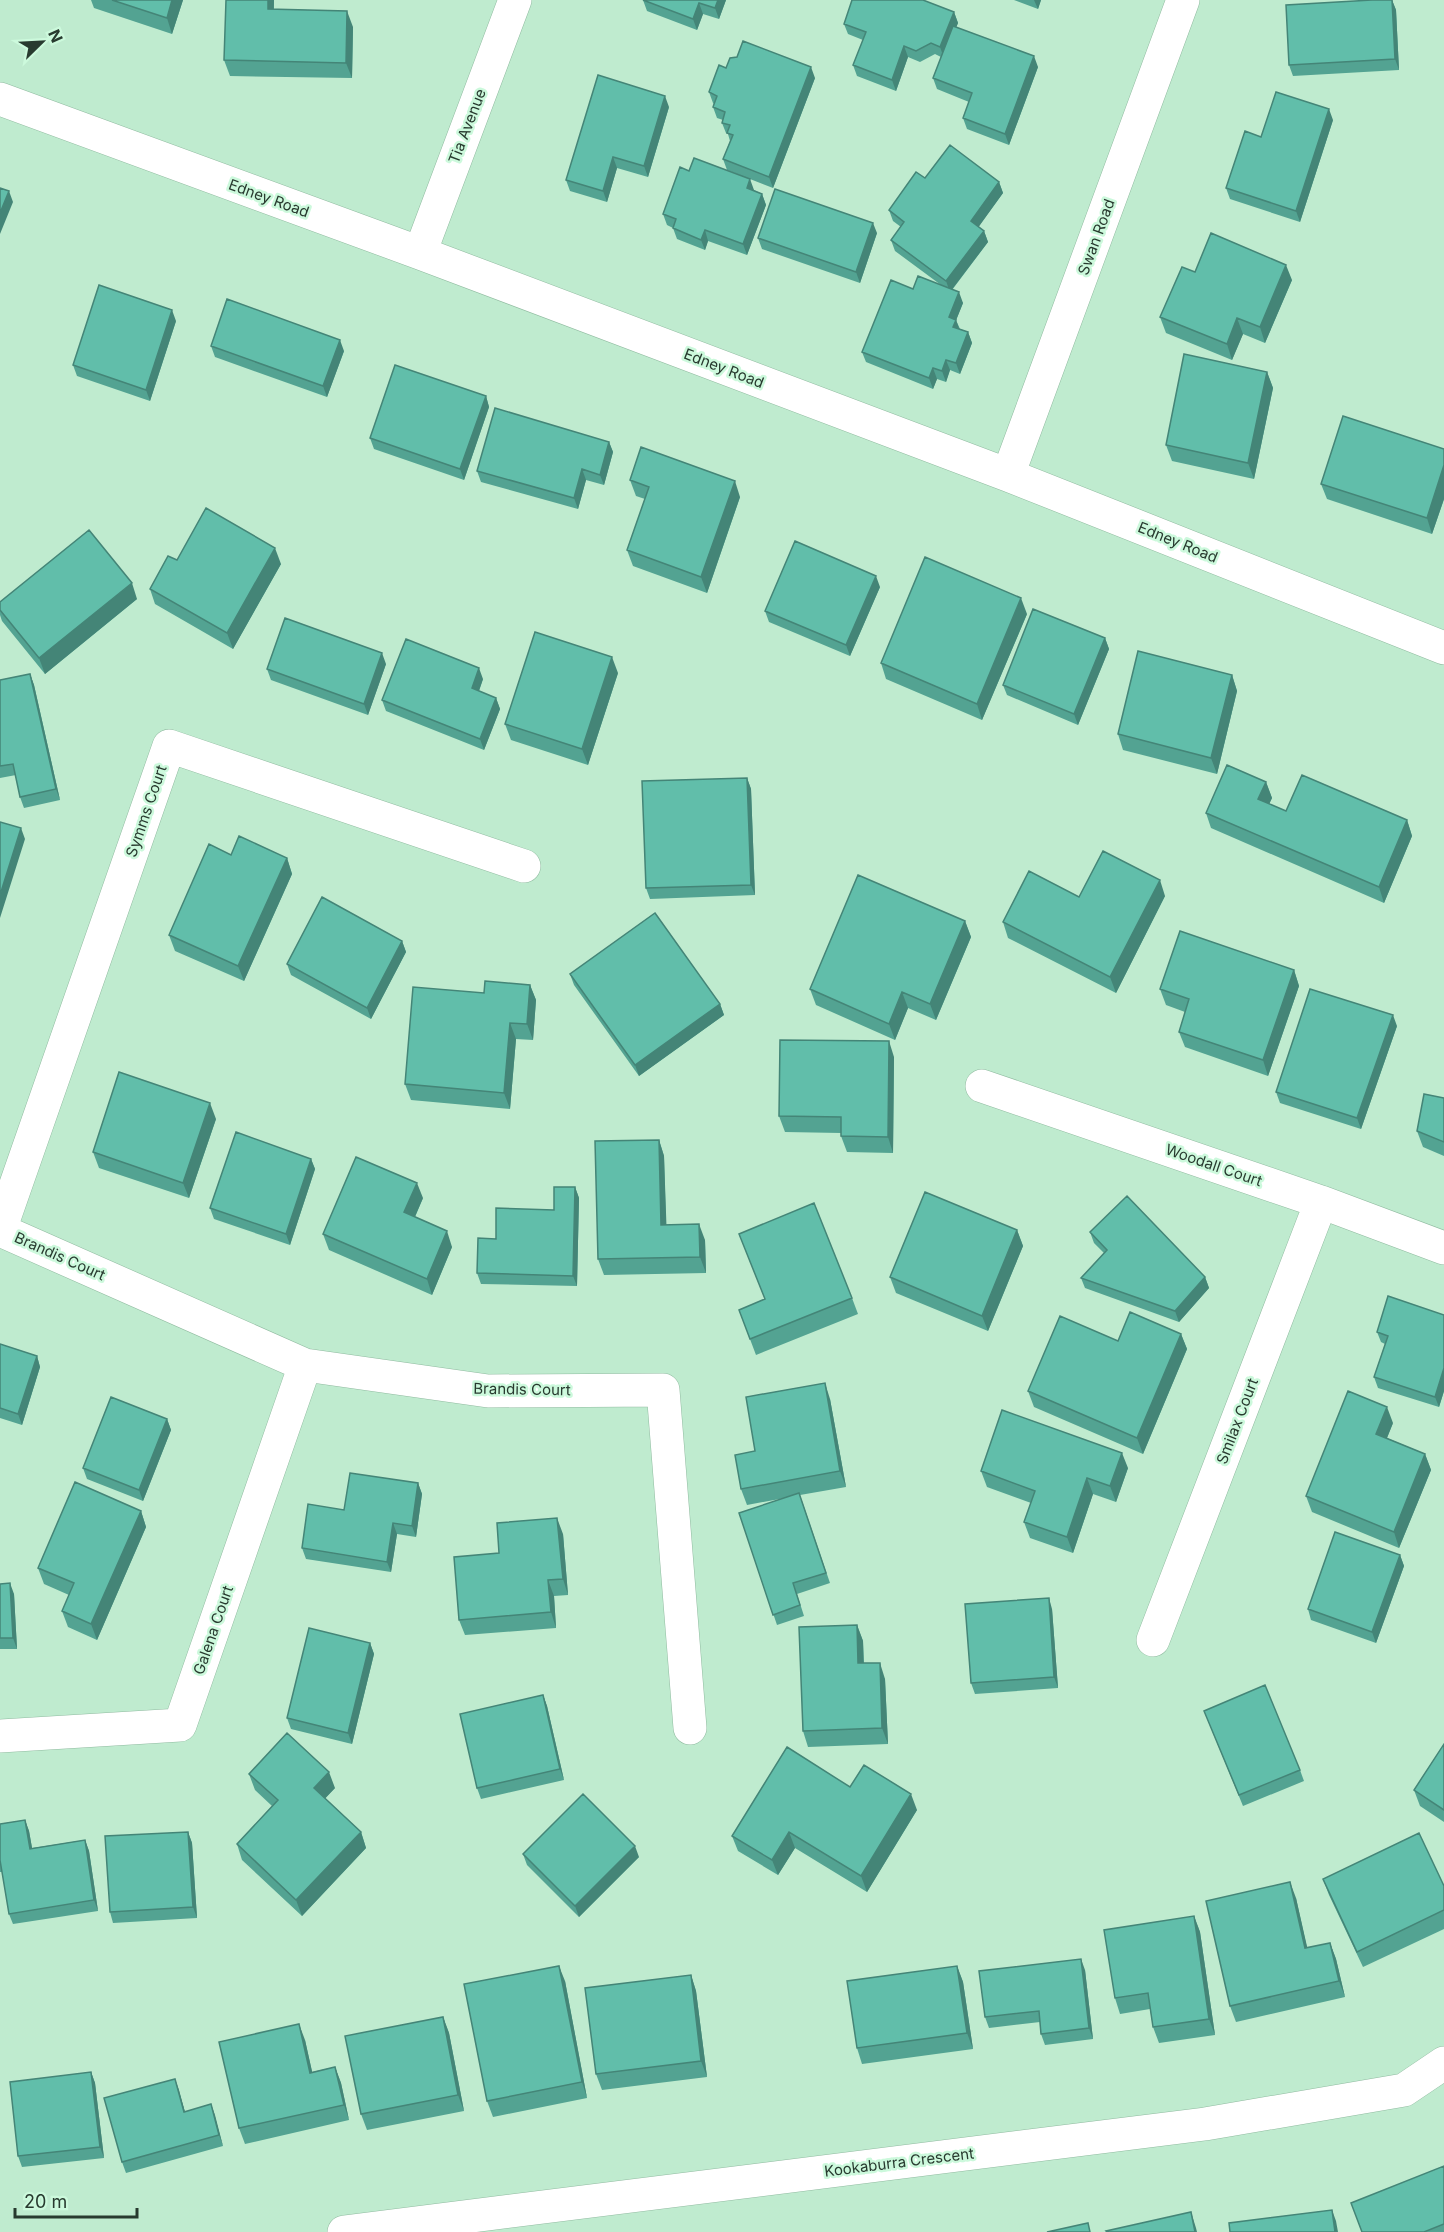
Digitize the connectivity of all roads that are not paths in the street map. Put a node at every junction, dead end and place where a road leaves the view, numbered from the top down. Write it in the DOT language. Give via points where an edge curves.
graph roads {
  1 [pos="515,0"];
  2 [pos="1183,0"];
  3 [pos="0,99"];
  4 [pos="420,253"];
  5 [pos="1008,475"];
  6 [pos="1444,648"];
  7 [pos="524,866"];
  8 [pos="982,1086"];
  9 [pos="1321,1202"];
  10 [pos="0,1230"];
  11 [pos="1444,1248"];
  12 [pos="305,1365"];
  13 [pos="1153,1640"];
  14 [pos="690,1728"];
  15 [pos="0,1736"];
  16 [pos="1444,2062"];
  17 [pos="344,2232"];
  1 -- 4 [label="street, Tia Avenue"];
  2 -- 5 [label="street, Swan Road"];
  3 -- 4 [label="street, Edney Road"];
  4 -- 5 [label="street, Edney Road"];
  5 -- 6 [label="street, Edney Road"];
  7 -- 10 [label="street, Symms Court" via="169,746"];
  8 -- 9 [label="street, Woodall Court"];
  9 -- 11 [label="street, Woodall Court"];
  9 -- 13 [label="street, Smilax Court"];
  10 -- 12 [label="street, Brandis Court"];
  12 -- 14 [label="street, Brandis Court" via="488,1391 663,1390"];
  12 -- 15 [label="street, Galena Court" via="180,1725"];
  16 -- 17 [label="street, Kookaburra Crescent" via="1404,2090 1205,2124"];
}
